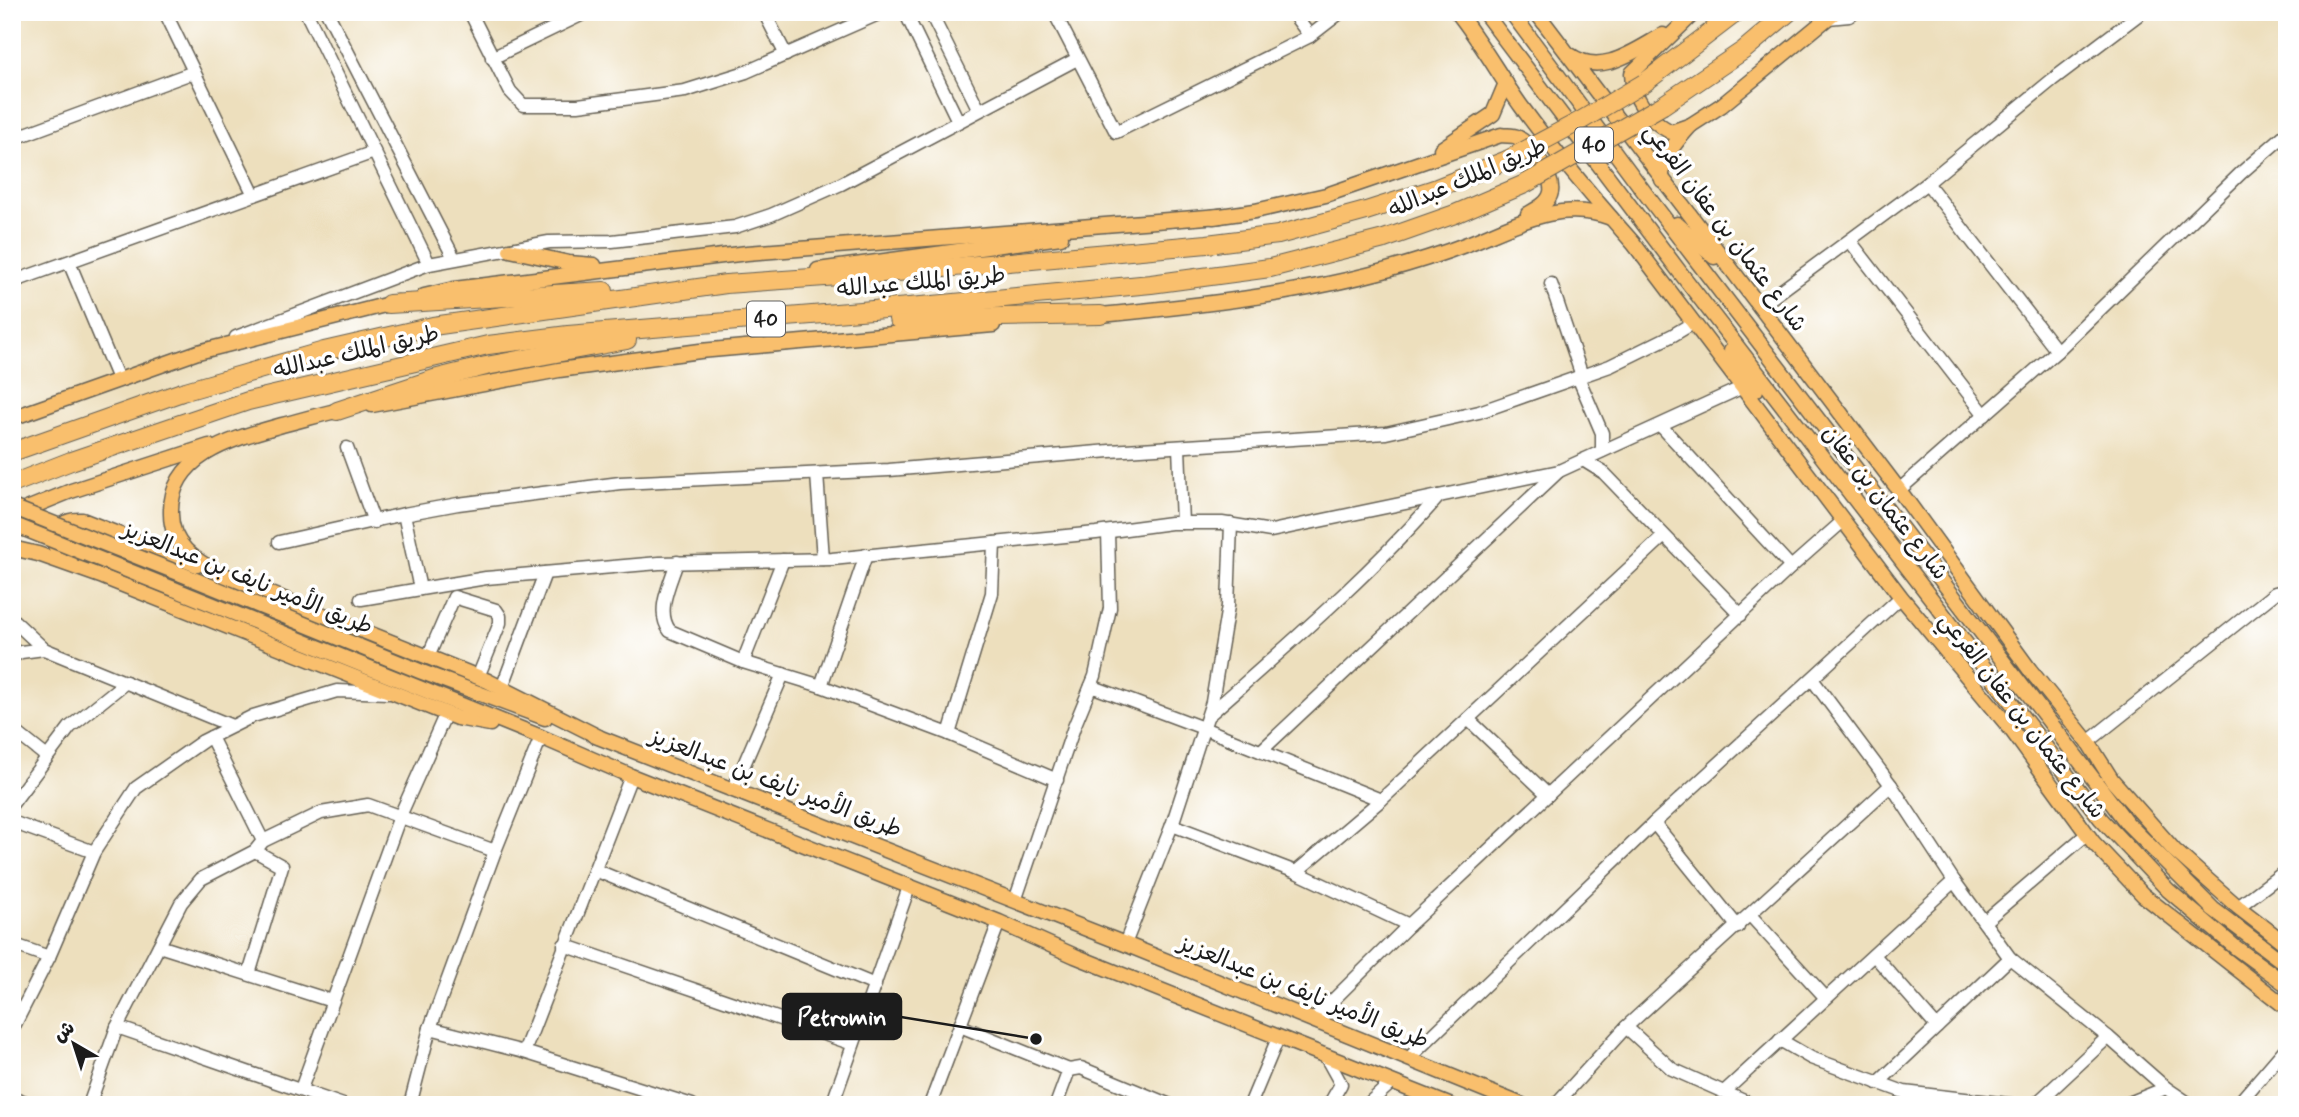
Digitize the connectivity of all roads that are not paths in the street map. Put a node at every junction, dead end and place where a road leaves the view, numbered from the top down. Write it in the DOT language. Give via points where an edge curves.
graph roads {
  1 [pos="164,12"];
  2 [pos="306,12"];
  3 [pos="327,12"];
  4 [pos="470,12"];
  5 [pos="587,12"];
  6 [pos="764,12"];
  7 [pos="883,12"];
  8 [pos="905,12"];
  9 [pos="930,12"];
  10 [pos="1070,12"];
  11 [pos="1292,12"];
  12 [pos="1341,12"];
  13 [pos="1457,12"];
  14 [pos="1484,12"];
  15 [pos="1511,12"];
  16 [pos="1536,12"];
  17 [pos="1737,12"];
  18 [pos="1789,12"];
  19 [pos="1854,12"];
  20 [pos="2142,12"];
  21 [pos="1693,13"];
  22 [pos="1056,15"];
  23 [pos="1831,15"];
  24 [pos="561,18"];
  25 [pos="1310,36"];
  26 [pos="1564,50"];
  27 [pos="786,55"];
  28 [pos="492,58"];
  29 [pos="1077,59"];
  30 [pos="194,72"];
  31 [pos="1506,83"];
  32 [pos="979,110"];
  33 [pos="958,121"];
  34 [pos="1691,125"];
  35 [pos="2287,133"];
  36 [pos="12,139"];
  37 [pos="373,152"];
  38 [pos="1419,163"];
  39 [pos="1662,180"];
  40 [pos="1927,183"];
  41 [pos="254,195"];
  42 [pos="1648,197"];
  43 [pos="1220,216"];
  44 [pos="1611,218"];
  45 [pos="1491,234"];
  46 [pos="1850,241"];
  47 [pos="510,250"];
  48 [pos="454,258"];
  49 [pos="69,262"];
  50 [pos="429,264"];
  51 [pos="626,268"];
  52 [pos="1679,271"];
  53 [pos="1738,279"];
  54 [pos="12,282"];
  55 [pos="726,284"];
  56 [pos="1551,284"];
  57 [pos="389,304"];
  58 [pos="1759,307"];
  59 [pos="1101,315"];
  60 [pos="727,322"];
  61 [pos="1693,323"];
  62 [pos="2057,351"];
  63 [pos="198,352"];
  64 [pos="1804,367"];
  65 [pos="1580,376"];
  66 [pos="118,379"];
  67 [pos="1743,387"];
  68 [pos="337,411"];
  69 [pos="1985,415"];
  70 [pos="14,417"];
  71 [pos="1661,426"];
  72 [pos="232,439"];
  73 [pos="1179,447"];
  74 [pos="347,448"];
  75 [pos="1602,450"];
  76 [pos="12,452"];
  77 [pos="1583,460"];
  78 [pos="1559,471"];
  79 [pos="817,474"];
  80 [pos="12,484"];
  81 [pos="1899,490"];
  82 [pos="1821,493"];
  83 [pos="1439,496"];
  84 [pos="12,507"];
  85 [pos="404,514"];
  86 [pos="12,515"];
  87 [pos="1843,521"];
  88 [pos="374,522"];
  89 [pos="1182,523"];
  90 [pos="12,524"];
  91 [pos="1231,524"];
  92 [pos="1108,532"];
  93 [pos="1664,536"];
  94 [pos="278,542"];
  95 [pos="994,543"];
  96 [pos="12,548"];
  97 [pos="866,555"];
  98 [pos="823,559"];
  99 [pos="783,560"];
  100 [pos="677,562"];
  101 [pos="1791,566"];
  102 [pos="1933,569"];
  103 [pos="219,573"];
  104 [pos="545,573"];
  105 [pos="103,577"];
  106 [pos="420,589"];
  107 [pos="2287,590"];
  108 [pos="1901,597"];
  109 [pos="361,599"];
  110 [pos="1741,615"];
  111 [pos="12,619"];
  112 [pos="44,649"];
  113 [pos="12,657"];
  114 [pos="428,657"];
  115 [pos="743,662"];
  116 [pos="782,674"];
  117 [pos="478,677"];
  118 [pos="1812,679"];
  119 [pos="126,682"];
  120 [pos="821,686"];
  121 [pos="1091,686"];
  122 [pos="502,688"];
  123 [pos="395,693"];
  124 [pos="446,713"];
  125 [pos="1468,719"];
  126 [pos="1205,722"];
  127 [pos="232,726"];
  128 [pos="12,729"];
  129 [pos="522,730"];
  130 [pos="949,734"];
  131 [pos="211,737"];
  132 [pos="541,737"];
  133 [pos="599,737"];
  134 [pos="2088,742"];
  135 [pos="1261,751"];
  136 [pos="47,757"];
  137 [pos="631,776"];
  138 [pos="1057,780"];
  139 [pos="1891,785"];
  140 [pos="733,790"];
  141 [pos="1548,795"];
  142 [pos="1381,800"];
  143 [pos="12,804"];
  144 [pos="400,816"];
  145 [pos="12,822"];
  146 [pos="1654,823"];
  147 [pos="1172,825"];
  148 [pos="2087,834"];
  149 [pos="259,846"];
  150 [pos="495,851"];
  151 [pos="94,852"];
  152 [pos="595,870"];
  153 [pos="2287,870"];
  154 [pos="1296,872"];
  155 [pos="1954,881"];
  156 [pos="909,887"];
  157 [pos="1015,901"];
  158 [pos="2238,907"];
  159 [pos="1751,915"];
  160 [pos="999,922"];
  161 [pos="1984,922"];
  162 [pos="1409,925"];
  163 [pos="1738,927"];
  164 [pos="12,944"];
  165 [pos="1125,944"];
  166 [pos="564,945"];
  167 [pos="2287,945"];
  168 [pos="159,946"];
  169 [pos="1874,955"];
  170 [pos="49,957"];
  171 [pos="2010,958"];
  172 [pos="2287,965"];
  173 [pos="249,974"];
  174 [pos="875,985"];
  175 [pos="2287,985"];
  176 [pos="1826,998"];
  177 [pos="332,1001"];
  178 [pos="2287,1008"];
  179 [pos="1313,1020"];
  180 [pos="960,1026"];
  181 [pos="117,1027"];
  182 [pos="1626,1027"];
  183 [pos="1937,1027"];
  184 [pos="430,1028"];
  185 [pos="12,1030"];
  186 [pos="2108,1037"];
  187 [pos="1278,1038"];
  188 [pos="1780,1040"];
  189 [pos="853,1044"];
  190 [pos="2287,1047"];
  191 [pos="524,1052"];
  192 [pos="1326,1057"];
  193 [pos="1409,1058"];
  194 [pos="1069,1070"];
  195 [pos="1391,1083"];
  196 [pos="1878,1083"];
  197 [pos="2166,1088"];
  198 [pos="301,1089"];
  199 [pos="1724,1092"];
  200 [pos="12,1097"];
  201 [pos="672,1102"];
  202 [pos="33,1105"];
  203 [pos="89,1105"];
  204 [pos="343,1105"];
  205 [pos="410,1105"];
  206 [pos="692,1105"];
  207 [pos="832,1105"];
  208 [pos="930,1105"];
  209 [pos="1056,1105"];
  210 [pos="1170,1105"];
  211 [pos="1250,1105"];
  212 [pos="1328,1105"];
  213 [pos="1367,1105"];
  214 [pos="1449,1105"];
  215 [pos="1522,1105"];
  216 [pos="1555,1105"];
  217 [pos="1753,1105"];
  218 [pos="2017,1105"];
  219 [pos="2035,1105"];
  220 [pos="2124,1105"];
  221 [pos="2191,1105"];
  222 [pos="2237,1105"];
  1 -- 30 [label="street"];
  2 -- 37 [label="street"];
  3 -- 48 [label="street"];
  4 -- 28 [label="street"];
  5 -- 24 [label="street"];
  6 -- 27 [label="street"];
  7 -- 27 [label="street"];
  8 -- 33 [label="street"];
  9 -- 32 [label="street"];
  10 -- 22 [label="street"];
  11 -- 25 [label="street"];
  12 -- 25 [label="street"];
  13 -- 31 [label="main road, شارع عثمان بن عفان الفرعي"];
  14 -- 52 [label="main road, شارع عثمان بن عفان"];
  15 -- 42 [label="main road, شارع عثمان بن عفان"];
  16 -- 26 [label="main road, شارع عثمان بن عفان الفرعي"];
  17 -- 55 [label="highway, طريق الملك عبدالله / 40, bridge" via="1644,83 1507,160 1366,211 1278,235"];
  18 -- 60 [label="highway, طريق الملك عبدالله / 40, bridge" via="1744,50 1663,105 1525,184 1384,239 1270,268 1151,284"];
  19 -- 23 [label="street"];
  20 -- 40 [label="street"];
  21 -- 26 [label="main road" via="1662,35 1599,65 1581,62"];
  21 -- 34 [label="main road" via="1632,74 1632,85 1645,112 1659,126 1671,132"];
  22 -- 29 [label="street"];
  23 -- 34 [label="main road"];
  24 -- 28 [label="street"];
  25 -- 29 [label="street" via="1116,132"];
  26 -- 39 [label="main road, شارع عثمان بن عفان الفرعي"];
  27 -- 28 [label="street" via="685,91 578,105 523,105 510,92"];
  29 -- 32 [label="street"];
  30 -- 36 [label="street"];
  30 -- 41 [label="street"];
  31 -- 38 [label="main road" via="1493,114"];
  31 -- 44 [label="main road, شارع عثمان بن عفان الفرعي"];
  32 -- 33 [label="street"];
  33 -- 47 [label="street" via="841,184 735,227 625,240 548,242"];
  34 -- 39 [label="main road" via="1661,166"];
  35 -- 62 [label="street"];
  37 -- 41 [label="street"];
  37 -- 50 [label="street"];
  38 -- 43 [label="main road" via="1326,195"];
  38 -- 45 [label="main road" via="1501,135 1518,138 1552,180 1551,194 1541,207"];
  39 -- 53 [label="main road, شارع عثمان بن عفان الفرعي"];
  40 -- 46 [label="street"];
  40 -- 62 [label="street"];
  41 -- 49 [label="street"];
  42 -- 53 [label="main road"];
  42 -- 102 [label="main road, شارع عثمان بن عفان"];
  43 -- 51 [label="main road" via="761,251"];
  43 -- 55 [label="main road"];
  44 -- 45 [label="main road" via="1574,210 1546,213"];
  44 -- 61 [label="main road, شارع عثمان بن عفان الفرعي"];
  45 -- 59 [label="main road" via="1427,259 1335,283 1241,300"];
  46 -- 58 [label="street"];
  46 -- 69 [label="street"];
  47 -- 48 [label="street"];
  47 -- 51 [label="main road" via="569,263"];
  48 -- 50 [label="street"];
  49 -- 54 [label="street"];
  49 -- 66 [label="street"];
  50 -- 63 [label="street"];
  51 -- 57 [label="main road" via="454,289"];
  52 -- 82 [label="main road"];
  52 -- 175 [label="main road, شارع عثمان بن عفان" via="2101,819 2168,890"];
  53 -- 58 [label="main road, شارع عثمان بن عفان الفرعي"];
  55 -- 57 [label="highway"];
  55 -- 76 [label="highway, طريق الملك عبدالله / 40" via="433,326 324,351 182,392"];
  56 -- 65 [label="street"];
  57 -- 63 [label="main road"];
  58 -- 64 [label="main road, شارع عثمان بن عفان الفرعي"];
  59 -- 60 [label="highway"];
  59 -- 68 [label="main road" via="700,351 559,370"];
  60 -- 68 [label="highway" via="486,366"];
  60 -- 80 [label="highway, طريق الملك عبدالله / 40" via="488,345 248,401"];
  61 -- 65 [label="street"];
  61 -- 67 [label="main road, شارع عثمان بن عفان الفرعي"];
  62 -- 69 [label="street"];
  63 -- 66 [label="main road"];
  64 -- 81 [label="main road, شارع عثمان بن عفان الفرعي"];
  64 -- 102 [label="main road"];
  65 -- 73 [label="street" via="1479,412 1386,433"];
  65 -- 75 [label="street" via="1602,433"];
  66 -- 70 [label="main road"];
  67 -- 71 [label="street"];
  67 -- 82 [label="main road, شارع عثمان بن عفان الفرعي"];
  68 -- 72 [label="main road"];
  69 -- 81 [label="street"];
  71 -- 75 [label="street"];
  71 -- 101 [label="street"];
  72 -- 86 [label="main road"];
  72 -- 103 [label="main road" via="184,471 170,503 181,545"];
  73 -- 79 [label="street"];
  73 -- 89 [label="street"];
  74 -- 88 [label="street"];
  75 -- 77 [label="street"];
  77 -- 78 [label="street"];
  77 -- 93 [label="street" via="1604,473"];
  78 -- 83 [label="street"];
  78 -- 135 [label="street"];
  79 -- 85 [label="street" via="620,483"];
  79 -- 98 [label="street"];
  81 -- 134 [label="main road, شارع عثمان بن عفان الفرعي"];
  82 -- 87 [label="main road, شارع عثمان بن عفان الفرعي"];
  83 -- 91 [label="street" via="1271,531"];
  83 -- 126 [label="street" via="1399,542"];
  84 -- 133 [label="main road, طريق الأمير نايف بن عبدالعزيز, bridge" via="422,672"];
  85 -- 88 [label="street"];
  85 -- 106 [label="street"];
  87 -- 101 [label="street"];
  87 -- 108 [label="main road, شارع عثمان بن عفان الفرعي"];
  88 -- 94 [label="street"];
  89 -- 91 [label="street"];
  89 -- 92 [label="street"];
  90 -- 129 [label="main road, طريق الأمير نايف بن عبدالعزيز, bridge"];
  91 -- 126 [label="street" via="1228,606"];
  92 -- 95 [label="street"];
  92 -- 121 [label="street" via="1110,608"];
  93 -- 110 [label="street"];
  93 -- 125 [label="street"];
  95 -- 97 [label="street"];
  95 -- 130 [label="street" via="992,593"];
  96 -- 105 [label="main road"];
  97 -- 98 [label="street"];
  97 -- 120 [label="street"];
  98 -- 99 [label="street"];
  99 -- 100 [label="street"];
  99 -- 115 [label="street"];
  100 -- 104 [label="street"];
  100 -- 115 [label="street" via="663,608 664,623 670,631"];
  101 -- 110 [label="street"];
  102 -- 172 [label="main road, شارع عثمان بن عفان" via="2127,823 2213,909"];
  103 -- 105 [label="main road" via="82,520 59,527 53,539 58,554"];
  103 -- 114 [label="main road"];
  104 -- 106 [label="street"];
  104 -- 122 [label="street"];
  105 -- 123 [label="main road"];
  106 -- 109 [label="street"];
  107 -- 134 [label="street" via="2275,593"];
  108 -- 118 [label="street"];
  108 -- 148 [label="main road, شارع عثمان بن عفان الفرعي" via="2010,728"];
  110 -- 141 [label="street"];
  111 -- 112 [label="street"];
  112 -- 113 [label="street"];
  112 -- 119 [label="street"];
  114 -- 117 [label="main road"];
  114 -- 117 [label="street" via="454,597 496,610 500,623"];
  115 -- 116 [label="street"];
  116 -- 120 [label="street"];
  116 -- 140 [label="street"];
  117 -- 122 [label="main road"];
  118 -- 139 [label="street"];
  118 -- 146 [label="street"];
  119 -- 127 [label="street"];
  119 -- 136 [label="street" via="70,727"];
  120 -- 130 [label="street"];
  121 -- 126 [label="street"];
  121 -- 138 [label="street"];
  122 -- 133 [label="main road"];
  123 -- 124 [label="main road"];
  123 -- 127 [label="street" via="337,691"];
  124 -- 129 [label="main road"];
  124 -- 144 [label="street"];
  125 -- 141 [label="street"];
  125 -- 142 [label="street"];
  126 -- 135 [label="street"];
  126 -- 147 [label="street"];
  127 -- 131 [label="street"];
  128 -- 136 [label="street"];
  129 -- 132 [label="main road, طريق الأمير نايف بن عبدالعزيز"];
  130 -- 138 [label="street"];
  131 -- 149 [label="street"];
  131 -- 151 [label="street" via="136,788"];
  132 -- 137 [label="main road, طريق الأمير نايف بن عبدالعزيز"];
  132 -- 150 [label="street"];
  133 -- 140 [label="main road, طريق الأمير نايف بن عبدالعزيز"];
  134 -- 158 [label="main road, شارع عثمان بن عفان الفرعي" via="2112,780 2174,850"];
  135 -- 142 [label="street"];
  136 -- 143 [label="street"];
  137 -- 152 [label="street"];
  137 -- 156 [label="main road, طريق الأمير نايف بن عبدالعزيز"];
  138 -- 157 [label="street"];
  139 -- 155 [label="street"];
  139 -- 159 [label="street"];
  140 -- 157 [label="main road, طريق الأمير نايف بن عبدالعزيز"];
  141 -- 162 [label="street"];
  142 -- 154 [label="street"];
  144 -- 149 [label="street" via="368,805 321,813"];
  144 -- 150 [label="street"];
  144 -- 177 [label="street"];
  145 -- 151 [label="street"];
  146 -- 163 [label="street"];
  146 -- 193 [label="street"];
  147 -- 154 [label="street"];
  147 -- 165 [label="street"];
  148 -- 161 [label="street"];
  148 -- 178 [label="main road, شارع عثمان بن عفان الفرعي" via="2143,895"];
  149 -- 168 [label="street" via="201,879 181,903"];
  149 -- 173 [label="street" via="282,866"];
  150 -- 184 [label="street"];
  151 -- 170 [label="street"];
  152 -- 166 [label="street"];
  152 -- 174 [label="street"];
  153 -- 158 [label="street"];
  154 -- 162 [label="street"];
  155 -- 161 [label="street"];
  155 -- 169 [label="street"];
  156 -- 160 [label="main road, طريق الأمير نايف بن عبدالعزيز"];
  156 -- 174 [label="street"];
  157 -- 165 [label="main road, طريق الأمير نايف بن عبدالعزيز"];
  158 -- 167 [label="main road, شارع عثمان بن عفان الفرعي"];
  159 -- 163 [label="street"];
  159 -- 176 [label="street"];
  160 -- 180 [label="street"];
  160 -- 187 [label="main road, طريق الأمير نايف بن عبدالعزيز"];
  161 -- 171 [label="street"];
  162 -- 179 [label="street"];
  163 -- 182 [label="street"];
  164 -- 170 [label="street"];
  165 -- 179 [label="main road, طريق الأمير نايف بن عبدالعزيز"];
  166 -- 189 [label="street"];
  166 -- 191 [label="street"];
  168 -- 173 [label="street"];
  168 -- 181 [label="street"];
  169 -- 176 [label="street"];
  169 -- 183 [label="street"];
  170 -- 185 [label="street"];
  171 -- 183 [label="street"];
  171 -- 186 [label="street"];
  173 -- 177 [label="street"];
  174 -- 189 [label="street"];
  176 -- 188 [label="street"];
  177 -- 198 [label="street"];
  179 -- 193 [label="main road, طريق الأمير نايف بن عبدالعزيز"];
  180 -- 194 [label="street"];
  180 -- 208 [label="street"];
  181 -- 198 [label="street"];
  181 -- 203 [label="street"];
  182 -- 199 [label="street" via="1672,1069"];
  182 -- 216 [label="street"];
  183 -- 196 [label="street"];
  184 -- 191 [label="street"];
  184 -- 205 [label="street"];
  186 -- 197 [label="street"];
  186 -- 219 [label="street"];
  187 -- 192 [label="main road, طريق الأمير نايف بن عبدالعزيز"];
  187 -- 211 [label="street"];
  188 -- 196 [label="street" via="1811,1058"];
  188 -- 199 [label="street"];
  189 -- 207 [label="street"];
  190 -- 222 [label="street"];
  191 -- 201 [label="street"];
  192 -- 195 [label="main road, طريق الأمير نايف بن عبدالعزيز"];
  192 -- 212 [label="street" via="1341,1084"];
  193 -- 215 [label="main road, طريق الأمير نايف بن عبدالعزيز"];
  194 -- 209 [label="street"];
  194 -- 210 [label="street" via="1081,1068"];
  195 -- 213 [label="street"];
  195 -- 214 [label="main road, طريق الأمير نايف بن عبدالعزيز"];
  196 -- 218 [label="street" via="1904,1092"];
  197 -- 220 [label="street"];
  197 -- 221 [label="street"];
  198 -- 204 [label="street"];
  199 -- 217 [label="street"];
  200 -- 202 [label="street"];
  201 -- 206 [label="street"];
}
